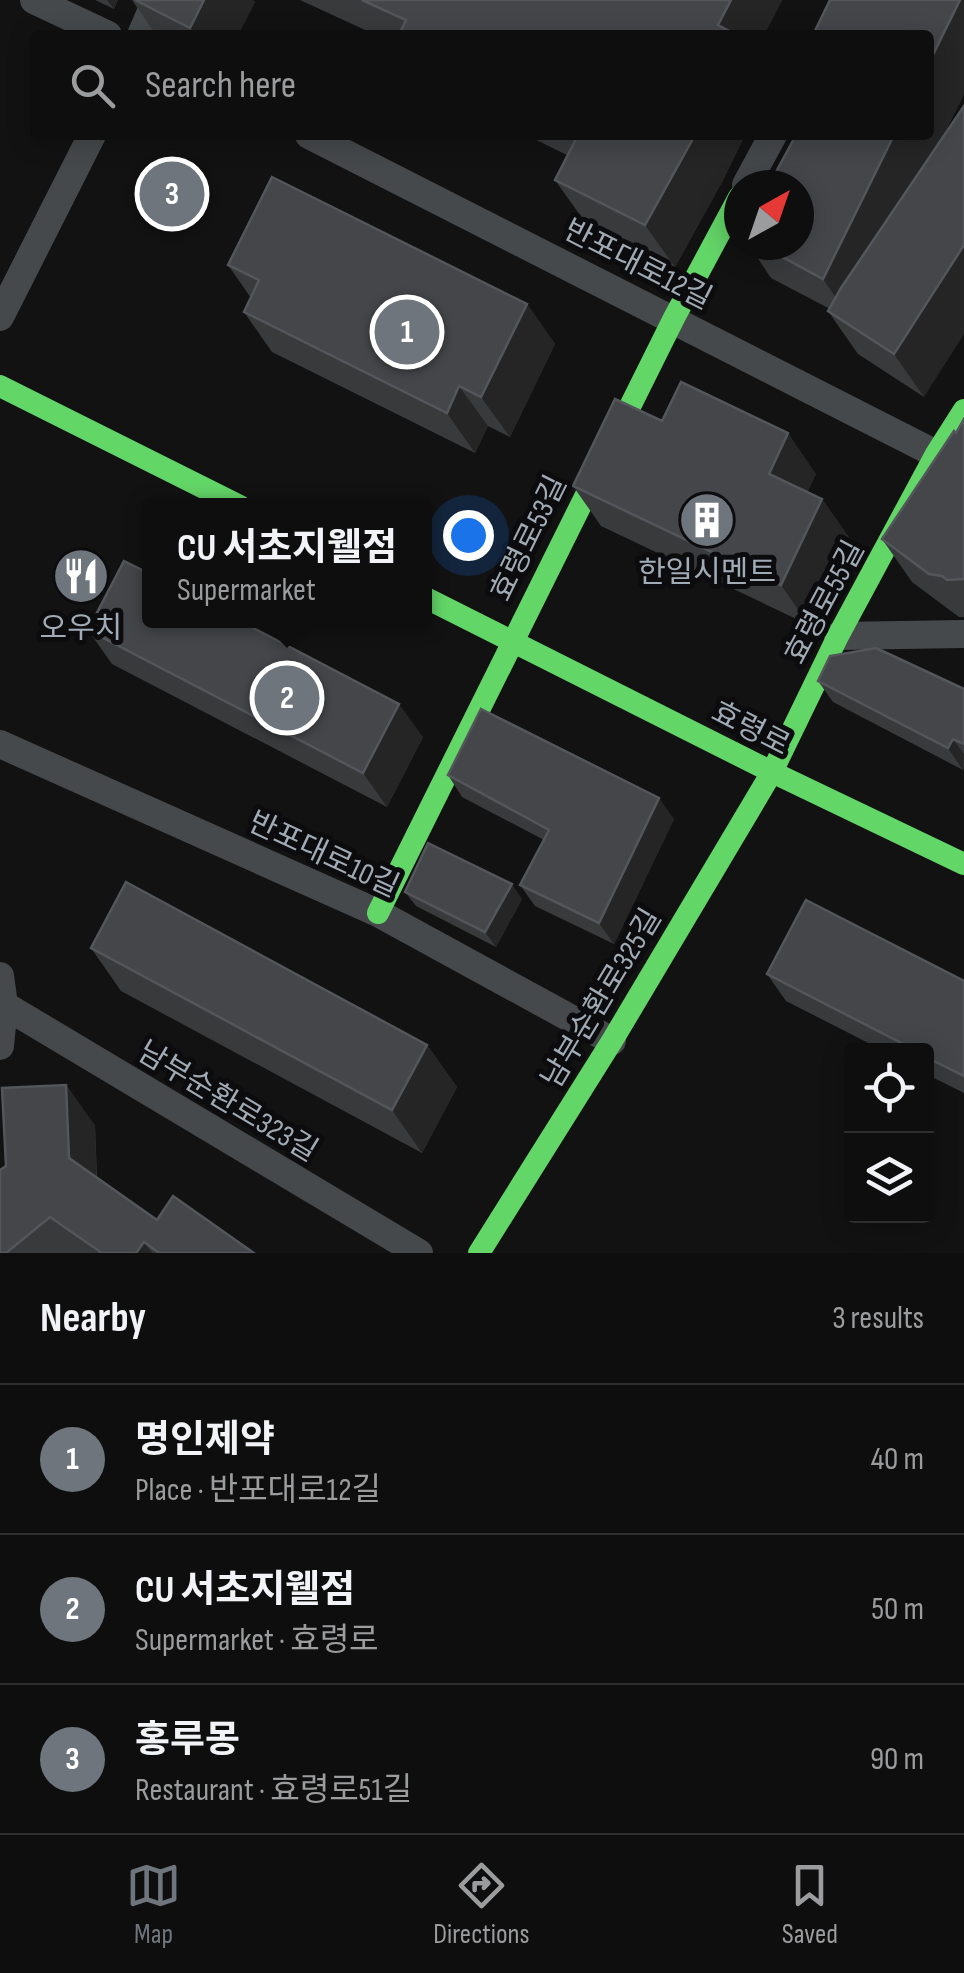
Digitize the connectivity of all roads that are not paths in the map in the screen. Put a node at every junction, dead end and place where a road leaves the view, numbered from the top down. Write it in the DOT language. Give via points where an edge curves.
graph roads {
  1 [pos="34,0"];
  2 [pos="156,0"];
  3 [pos="97,30"];
  4 [pos="143,30"];
  5 [pos="89,140"];
  6 [pos="319,140"];
  7 [pos="770,140"];
  8 [pos="754,170"];
  9 [pos="724,225"];
  10 [pos="0,317"];
  11 [pos="674,318"];
  12 [pos="0,386"];
  13 [pos="964,410"];
  14 [pos="936,454"];
  15 [pos="224,498"];
  16 [pos="432,601"];
  17 [pos="964,634"];
  18 [pos="838,636"];
  19 [pos="514,642"];
  20 [pos="0,744"];
  21 [pos="772,772"];
  22 [pos="964,864"];
  23 [pos="378,913"];
  24 [pos="0,976"];
  25 [pos="4,1005"];
  26 [pos="612,1041"];
  27 [pos="0,1046"];
  28 [pos="420,1253"];
  29 [pos="478,1253"];
  1 -- 3 [label="street"];
  2 -- 4 [label="street"];
  5 -- 10 [label="street"];
  6 -- 11 [label="street, 반포대로12길"];
  7 -- 8 [label="street"];
  9 -- 11 [label="street, 효령로53길"];
  11 -- 14 [label="street, 반포대로12길"];
  11 -- 19 [label="street, 효령로53길"];
  12 -- 15 [label="street"];
  13 -- 14 [label="street, 효령로55길"];
  14 -- 18 [label="street, 효령로55길"];
  16 -- 19 [label="street, 효령로"];
  17 -- 18 [label="street"];
  18 -- 21 [label="street, 효령로55길"];
  19 -- 21 [label="street, 효령로"];
  19 -- 23 [label="street"];
  20 -- 23 [label="street, 반포대로10길"];
  21 -- 22 [label="street, 효령로"];
  21 -- 26 [label="street, 남부순환로325길"];
  23 -- 26 [label="street, 반포대로10길"];
  24 -- 25 [label="street"];
  25 -- 27 [label="street"];
  25 -- 28 [label="street, 남부순환로323길"];
  26 -- 29 [label="street, 남부순환로325길"];
}
